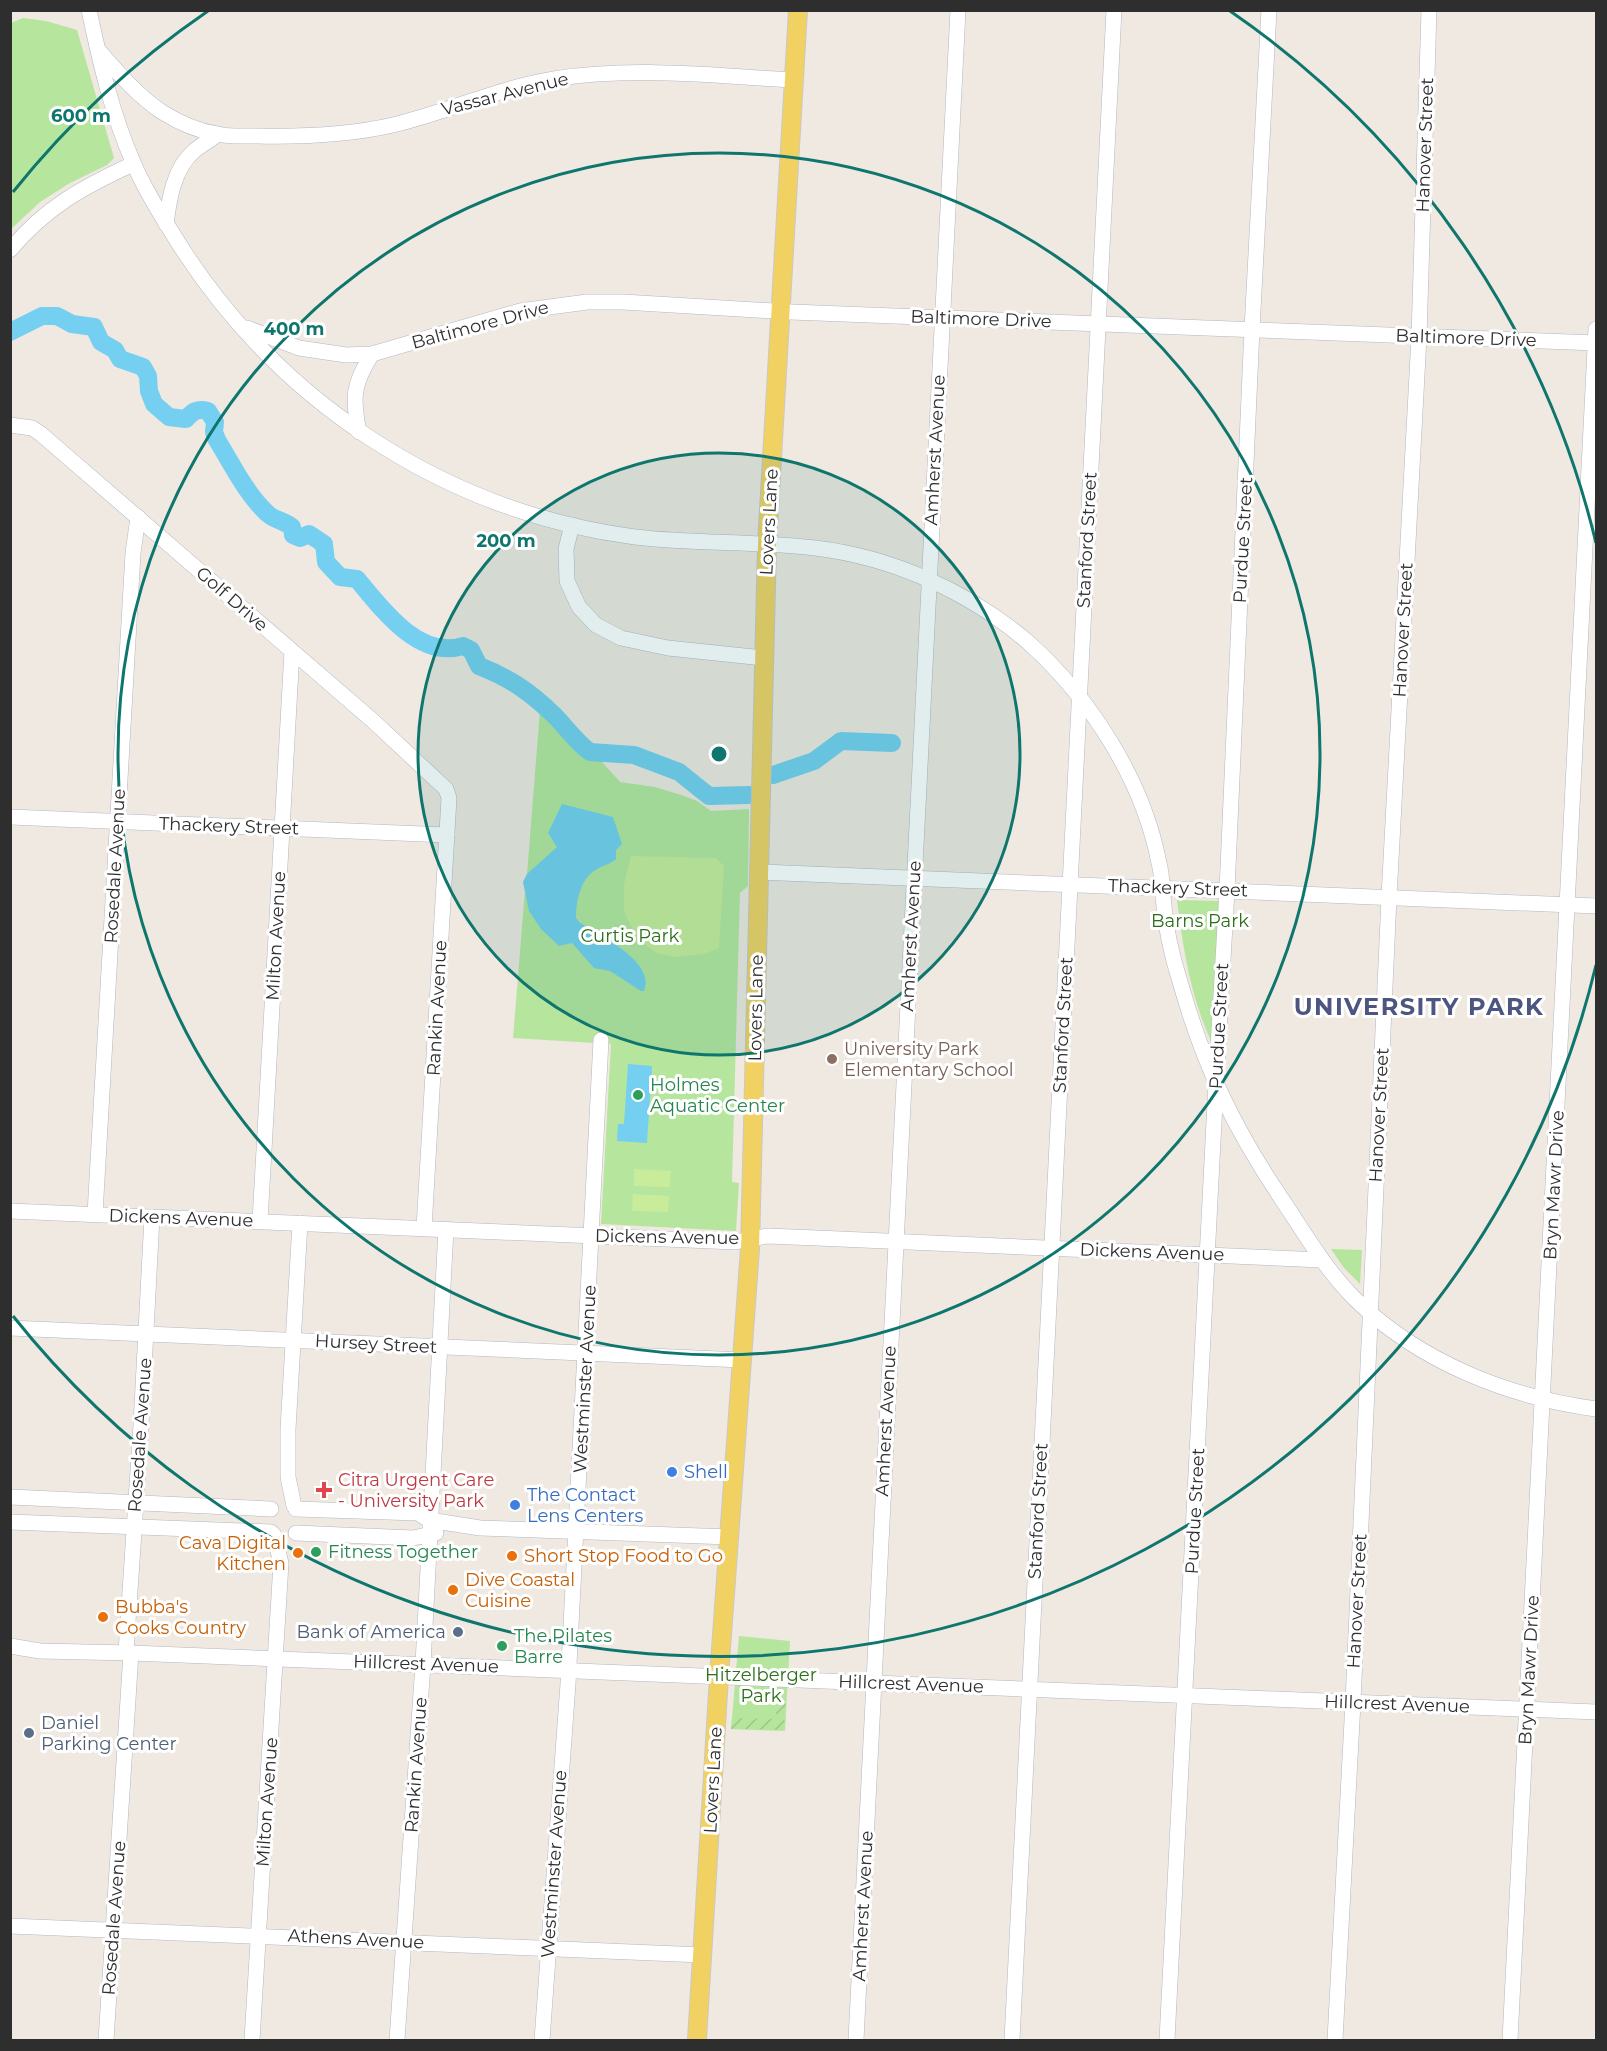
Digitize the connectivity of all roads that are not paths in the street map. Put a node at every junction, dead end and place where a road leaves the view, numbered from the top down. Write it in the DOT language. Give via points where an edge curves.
graph roads {
  1 [pos="89,10"];
  2 [pos="798,10"];
  3 [pos="958,10"];
  4 [pos="1114,10"];
  5 [pos="1269,10"];
  6 [pos="1429,10"];
  7 [pos="99,50"];
  8 [pos="794,80"];
  9 [pos="217,135"];
  10 [pos="133,164"];
  11 [pos="166,224"];
  12 [pos="10,250"];
  13 [pos="781,311"];
  14 [pos="942,317"];
  15 [pos="1098,323"];
  16 [pos="240,325"];
  17 [pos="1252,329"];
  18 [pos="1419,337"];
  19 [pos="1596,339"];
  20 [pos="372,354"];
  21 [pos="10,425"];
  22 [pos="359,432"];
  23 [pos="138,517"];
  24 [pos="572,525"];
  25 [pos="766,544"];
  26 [pos="929,580"];
  27 [pos="292,651"];
  28 [pos="764,658"];
  29 [pos="1080,696"];
  30 [pos="446,789"];
  31 [pos="10,817"];
  32 [pos="118,822"];
  33 [pos="282,828"];
  34 [pos="447,835"];
  35 [pos="759,872"];
  36 [pos="914,878"];
  37 [pos="1070,885"];
  38 [pos="1162,888"];
  39 [pos="1227,890"];
  40 [pos="1389,897"];
  41 [pos="1569,904"];
  42 [pos="1596,906"];
  43 [pos="601,1040"];
  44 [pos="1215,1083"];
  45 [pos="10,1211"];
  46 [pos="95,1214"];
  47 [pos="152,1217"];
  48 [pos="260,1221"];
  49 [pos="300,1223"];
  50 [pos="424,1228"];
  51 [pos="446,1229"];
  52 [pos="591,1235"];
  53 [pos="750,1239"];
  54 [pos="896,1241"];
  55 [pos="1052,1248"];
  56 [pos="1207,1254"];
  57 [pos="1322,1260"];
  58 [pos="1370,1312"];
  59 [pos="10,1328"];
  60 [pos="146,1334"];
  61 [pos="293,1341"];
  62 [pos="439,1347"];
  63 [pos="586,1353"];
  64 [pos="742,1360"];
  65 [pos="1543,1399"];
  66 [pos="1596,1408"];
  67 [pos="288,1478"];
  68 [pos="10,1497"];
  69 [pos="136,1502"];
  70 [pos="274,1507"];
  71 [pos="295,1508"];
  72 [pos="10,1522"];
  73 [pos="134,1527"];
  74 [pos="429,1527"];
  75 [pos="577,1532"];
  76 [pos="272,1533"];
  77 [pos="295,1534"];
  78 [pos="730,1537"];
  79 [pos="281,1563"];
  80 [pos="10,1646"];
  81 [pos="128,1652"];
  82 [pos="277,1658"];
  83 [pos="423,1664"];
  84 [pos="569,1670"];
  85 [pos="719,1676"];
  86 [pos="873,1682"];
  87 [pos="1030,1689"];
  88 [pos="1186,1695"];
  89 [pos="1353,1702"];
  90 [pos="1527,1709"];
  91 [pos="1596,1712"];
  92 [pos="10,1926"];
  93 [pos="113,1930"];
  94 [pos="259,1935"];
  95 [pos="404,1942"];
  96 [pos="548,1948"];
  97 [pos="702,1955"];
  98 [pos="106,2040"];
  99 [pos="252,2040"];
  100 [pos="397,2040"];
  101 [pos="542,2040"];
  102 [pos="697,2040"];
  103 [pos="856,2040"];
  104 [pos="1012,2040"];
  105 [pos="1167,2040"];
  106 [pos="1335,2040"];
  107 [pos="1510,2040"];
  1 -- 7 [label="street"];
  2 -- 8 [label="main road, Lovers Lane"];
  3 -- 14 [label="street, Amherst Avenue"];
  4 -- 15 [label="street, Stanford Street"];
  5 -- 17 [label="street, Purdue Street"];
  6 -- 18 [label="street, Hanover Street"];
  7 -- 9 [label="street, Vassar Avenue" via="137,93 163,113"];
  7 -- 10 [label="street" via="106,85"];
  8 -- 9 [label="street, Vassar Avenue" via="605,73 552,79 363,130 298,136"];
  8 -- 13 [label="main road, Lovers Lane"];
  9 -- 11 [label="street" via="192,152 177,175"];
  10 -- 11 [label="street"];
  10 -- 12 [label="street" via="90,184 45,213"];
  11 -- 16 [label="street" via="195,271"];
  13 -- 14 [label="street, Baltimore Drive"];
  13 -- 20 [label="street, Baltimore Drive" via="623,302 553,306 520,311"];
  13 -- 25 [label="main road, Lovers Lane"];
  14 -- 15 [label="street, Baltimore Drive"];
  14 -- 26 [label="street, Amherst Avenue"];
  15 -- 17 [label="street, Baltimore Drive"];
  15 -- 29 [label="street, Stanford Street"];
  16 -- 20 [label="street, Baltimore Drive" via="299,348 346,355"];
  16 -- 22 [label="street" via="277,366"];
  17 -- 18 [label="street, Baltimore Drive"];
  17 -- 39 [label="street, Purdue Street"];
  18 -- 19 [label="street, Baltimore Drive"];
  18 -- 40 [label="street, Hanover Street"];
  19 -- 41 [label="street, Bryn Mawr Drive"];
  20 -- 22 [label="street" via="355,389"];
  21 -- 23 [label="street, Golf Drive" via="32,428 41,434"];
  22 -- 24 [label="street" via="454,486"];
  23 -- 27 [label="street, Golf Drive"];
  23 -- 32 [label="street, Rosedale Avenue"];
  24 -- 25 [label="street" via="660,539"];
  24 -- 28 [label="street" via="566,549 567,581 579,607 596,625 621,638 668,648"];
  25 -- 26 [label="street" via="852,554"];
  25 -- 28 [label="main road, Lovers Lane"];
  26 -- 29 [label="street" via="1005,624"];
  26 -- 36 [label="street, Amherst Avenue"];
  27 -- 30 [label="street, Golf Drive"];
  27 -- 33 [label="street, Milton Avenue"];
  28 -- 35 [label="main road, Lovers Lane"];
  29 -- 37 [label="street, Stanford Street"];
  29 -- 38 [label="street" via="1136,791 1153,837"];
  30 -- 34 [label="street, Rankin Avenue"];
  31 -- 32 [label="street, Thackery Street"];
  32 -- 33 [label="street, Thackery Street"];
  32 -- 46 [label="street, Rosedale Avenue"];
  33 -- 34 [label="street, Thackery Street"];
  33 -- 48 [label="street, Milton Avenue"];
  34 -- 50 [label="street, Rankin Avenue"];
  35 -- 36 [label="street, Thackery Street"];
  35 -- 53 [label="main road, Lovers Lane"];
  36 -- 37 [label="street, Thackery Street"];
  36 -- 54 [label="street, Amherst Avenue"];
  37 -- 38 [label="street, Thackery Street"];
  37 -- 55 [label="street, Stanford Street"];
  38 -- 39 [label="street, Thackery Street"];
  38 -- 44 [label="street" via="1179,978"];
  39 -- 40 [label="street, Thackery Street"];
  39 -- 44 [label="street, Purdue Street"];
  40 -- 41 [label="street, Thackery Street"];
  40 -- 58 [label="street, Hanover Street"];
  41 -- 42 [label="street, Thackery Street"];
  41 -- 65 [label="street, Bryn Mawr Drive"];
  43 -- 52 [label="street, Westminster Avenue"];
  44 -- 56 [label="street, Purdue Street"];
  44 -- 57 [label="street" via="1259,1166"];
  45 -- 46 [label="street, Dickens Avenue"];
  46 -- 47 [label="street, Dickens Avenue"];
  47 -- 48 [label="street, Dickens Avenue"];
  47 -- 60 [label="street, Rosedale Avenue"];
  48 -- 49 [label="street, Dickens Avenue"];
  49 -- 50 [label="street, Dickens Avenue"];
  49 -- 61 [label="street"];
  50 -- 51 [label="street, Dickens Avenue"];
  51 -- 52 [label="street, Dickens Avenue"];
  51 -- 62 [label="street, Rankin Avenue"];
  52 -- 53 [label="street, Dickens Avenue" via="735,1242"];
  52 -- 63 [label="street, Westminster Avenue"];
  53 -- 54 [label="street, Dickens Avenue" via="767,1236"];
  53 -- 64 [label="main road, Lovers Lane"];
  54 -- 55 [label="street, Dickens Avenue"];
  54 -- 86 [label="street, Amherst Avenue"];
  55 -- 56 [label="street, Dickens Avenue"];
  55 -- 87 [label="street, Stanford Street"];
  56 -- 57 [label="street, Dickens Avenue"];
  56 -- 88 [label="street, Purdue Street"];
  57 -- 58 [label="street"];
  58 -- 65 [label="street" via="1456,1368 1483,1381"];
  58 -- 89 [label="street, Hanover Street"];
  59 -- 60 [label="street, Hursey Street"];
  60 -- 61 [label="street, Hursey Street"];
  60 -- 69 [label="street, Rosedale Avenue"];
  61 -- 62 [label="street, Hursey Street"];
  61 -- 67 [label="street"];
  62 -- 63 [label="street, Hursey Street"];
  62 -- 74 [label="street, Rankin Avenue"];
  63 -- 64 [label="street, Hursey Street"];
  63 -- 75 [label="street, Westminster Avenue"];
  64 -- 78 [label="main road, Lovers Lane"];
  65 -- 66 [label="street"];
  65 -- 90 [label="street, Bryn Mawr Drive"];
  67 -- 70 [label="street"];
  67 -- 71 [label="street"];
  68 -- 69 [label="street"];
  69 -- 70 [label="street"];
  69 -- 73 [label="street, Rosedale Avenue"];
  70 -- 71 [label="street" via="285,1503"];
  70 -- 76 [label="street" via="267,1520"];
  71 -- 74 [label="street" via="418,1513"];
  71 -- 77 [label="street" via="301,1521"];
  72 -- 73 [label="street"];
  73 -- 76 [label="street"];
  73 -- 81 [label="street, Rosedale Avenue"];
  74 -- 75 [label="street"];
  74 -- 77 [label="street" via="421,1538"];
  74 -- 83 [label="street, Rankin Avenue"];
  75 -- 78 [label="street"];
  75 -- 84 [label="street, Westminster Avenue"];
  76 -- 77 [label="street" via="283,1538"];
  76 -- 79 [label="street, Milton Avenue"];
  77 -- 79 [label="street, Milton Avenue"];
  78 -- 85 [label="main road, Lovers Lane"];
  79 -- 82 [label="street, Milton Avenue"];
  80 -- 81 [label="street, Hillcrest Avenue" via="40,1651"];
  81 -- 82 [label="street, Hillcrest Avenue"];
  81 -- 93 [label="street, Rosedale Avenue"];
  82 -- 83 [label="street, Hillcrest Avenue"];
  82 -- 94 [label="street, Milton Avenue"];
  83 -- 84 [label="street, Hillcrest Avenue"];
  83 -- 95 [label="street, Rankin Avenue"];
  84 -- 85 [label="street, Hillcrest Avenue"];
  84 -- 96 [label="street, Westminster Avenue"];
  85 -- 86 [label="street, Hillcrest Avenue"];
  85 -- 97 [label="main road, Lovers Lane"];
  86 -- 87 [label="street, Hillcrest Avenue"];
  86 -- 103 [label="street, Amherst Avenue"];
  87 -- 88 [label="street, Hillcrest Avenue"];
  87 -- 104 [label="street, Stanford Street"];
  88 -- 89 [label="street, Hillcrest Avenue"];
  88 -- 105 [label="street, Purdue Street"];
  89 -- 90 [label="street, Hillcrest Avenue"];
  89 -- 106 [label="street, Hanover Street"];
  90 -- 91 [label="street, Hillcrest Avenue"];
  90 -- 107 [label="street, Bryn Mawr Drive"];
  92 -- 93 [label="street, Athens Avenue"];
  93 -- 94 [label="street, Athens Avenue"];
  93 -- 98 [label="street, Rosedale Avenue"];
  94 -- 95 [label="street, Athens Avenue"];
  94 -- 99 [label="street, Milton Avenue"];
  95 -- 96 [label="street, Athens Avenue"];
  95 -- 100 [label="street, Rankin Avenue"];
  96 -- 97 [label="street, Athens Avenue"];
  96 -- 101 [label="street, Westminster Avenue"];
  97 -- 102 [label="main road, Lovers Lane"];
}
